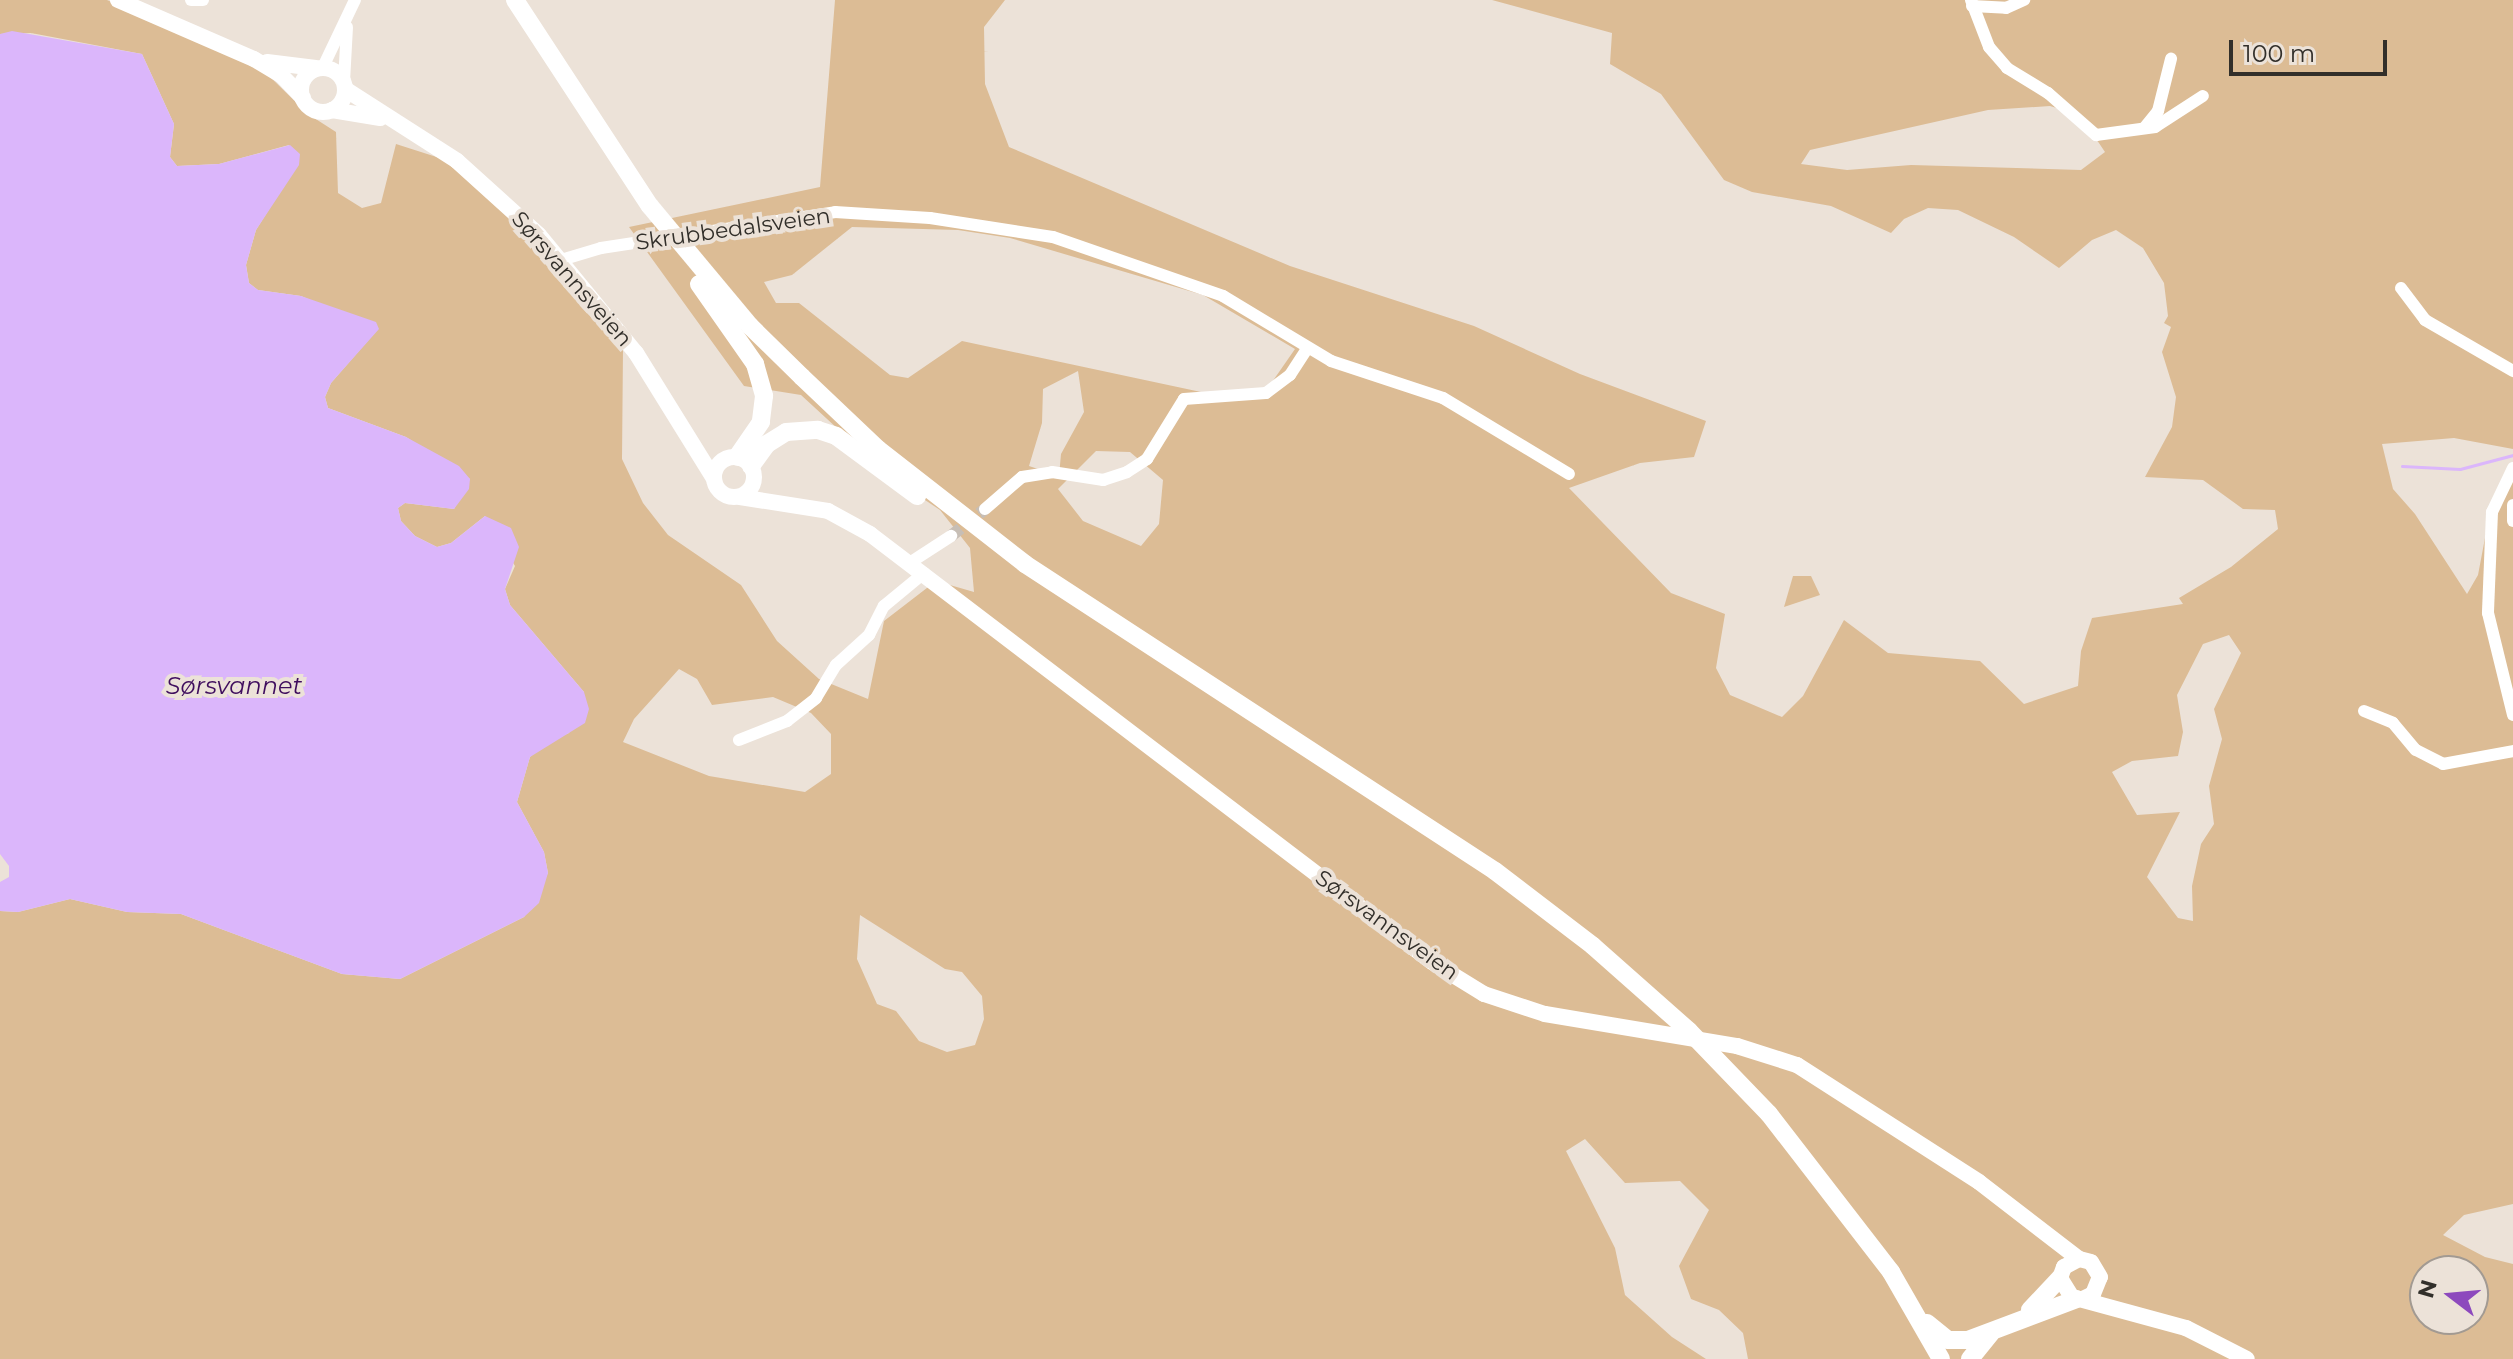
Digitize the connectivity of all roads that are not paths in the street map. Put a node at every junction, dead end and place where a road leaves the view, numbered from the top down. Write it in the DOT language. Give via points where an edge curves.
graph roads {
  1 [pos="118,0"];
  2 [pos="191,0"];
  3 [pos="203,0"];
  4 [pos="502,0"];
  5 [pos="515,0"];
  6 [pos="2024,0"];
  7 [pos="1971,3"];
  8 [pos="353,6"];
  9 [pos="254,59"];
  10 [pos="2171,59"];
  11 [pos="320,68"];
  12 [pos="345,85"];
  13 [pos="2203,96"];
  14 [pos="303,98"];
  15 [pos="332,110"];
  16 [pos="393,122"];
  17 [pos="2142,129"];
  18 [pos="645,209"];
  19 [pos="561,260"];
  20 [pos="699,276"];
  21 [pos="2401,288"];
  22 [pos="1307,349"];
  23 [pos="2513,371"];
  24 [pos="686,433"];
  25 [pos="743,463"];
  26 [pos="2513,468"];
  27 [pos="1569,474"];
  28 [pos="713,477"];
  29 [pos="740,497"];
  30 [pos="918,497"];
  31 [pos="789,502"];
  32 [pos="2513,505"];
  33 [pos="985,509"];
  34 [pos="2513,521"];
  35 [pos="951,536"];
  36 [pos="918,568"];
  37 [pos="2364,711"];
  38 [pos="2513,715"];
  39 [pos="739,740"];
  40 [pos="2513,751"];
  41 [pos="2041,1232"];
  42 [pos="2079,1259"];
  43 [pos="1891,1272"];
  44 [pos="2061,1275"];
  45 [pos="2100,1277"];
  46 [pos="2080,1299"];
  47 [pos="2025,1314"];
  48 [pos="2138,1315"];
  49 [pos="1992,1332"];
  50 [pos="1927,1359"];
  51 [pos="1941,1359"];
  52 [pos="1970,1359"];
  53 [pos="2247,1359"];
  1 -- 9 [label="main road"];
  2 -- 3 [label="street"];
  4 -- 18 [label="highway" via="584,133"];
  5 -- 18 [label="highway"];
  6 -- 7 [label="street" via="2006,8"];
  7 -- 17 [label="street" via="1989,47 2007,68 2048,93 2096,135"];
  8 -- 11 [label="street"];
  8 -- 12 [label="street" via="342,58"];
  9 -- 11 [label="main road"];
  9 -- 14 [label="main road" via="282,76"];
  10 -- 17 [label="street" via="2158,111"];
  11 -- 12 [label="main road"];
  11 -- 14 [label="main road" via="305,77"];
  12 -- 15 [label="main road"];
  12 -- 16 [label="main road, Sørsvannsveien"];
  13 -- 17 [label="street" via="2155,127"];
  14 -- 15 [label="main road" via="316,111"];
  15 -- 16 [label="main road, Sørsvannsveien"];
  16 -- 19 [label="main road, Sørsvannsveien" via="472,173"];
  18 -- 20 [label="highway"];
  19 -- 22 [label="street, Skrubbedalsveien" via="601,248 835,212 930,218 1053,237 1140,264 1223,296"];
  19 -- 24 [label="main road, Sørsvannsveien" via="636,353"];
  20 -- 25 [label="highway" via="755,364 764,396 761,422"];
  20 -- 30 [label="highway" via="788,380"];
  20 -- 43 [label="highway" via="948,507 1025,564 1495,871 1593,946 1689,1031 1769,1114"];
  21 -- 23 [label="street" via="2425,320"];
  22 -- 27 [label="street, Skrubbedalsveien" via="1443,398"];
  22 -- 33 [label="street" via="1290,375 1266,393 1184,399 1147,459 1127,472 1103,480 1032,475 1008,486"];
  24 -- 25 [label="main road, Sørsvannsveien"];
  24 -- 28 [label="main road, Sørsvannsveien"];
  25 -- 28 [label="main road" via="718,464"];
  25 -- 29 [label="main road" via="750,490"];
  25 -- 30 [label="highway" via="786,432 818,430 836,436"];
  25 -- 31 [label="main road, Sørsvannsveien"];
  26 -- 38 [label="street" via="2492,512 2488,613"];
  28 -- 29 [label="main road" via="722,493"];
  29 -- 31 [label="main road, Sørsvannsveien"];
  30 -- 50 [label="highway" via="1014,569 1484,875 1594,959 1675,1029 1757,1115 1849,1229"];
  31 -- 36 [label="main road, Sørsvannsveien" via="839,515"];
  32 -- 34 [label="street"];
  35 -- 36 [label="street"];
  36 -- 39 [label="street" via="884,606 869,635 836,665 816,698 787,721"];
  36 -- 41 [label="main road, Sørsvannsveien" via="1432,962 1510,1004 1737,1046 1797,1065 1979,1182"];
  37 -- 40 [label="street" via="2393,723 2416,750 2443,764"];
  41 -- 42 [label="main road, Sørsvannsveien"];
  41 -- 44 [label="main road, Sørsvannsveien"];
  42 -- 44 [label="main road"];
  42 -- 45 [label="main road" via="2095,1266"];
  43 -- 49 [label="highway" via="1935,1333 1948,1340 1968,1340"];
  43 -- 51 [label="highway"];
  44 -- 46 [label="main road" via="2067,1294"];
  44 -- 47 [label="highway"];
  45 -- 46 [label="main road" via="2093,1294"];
  45 -- 48 [label="main road" via="2112,1298"];
  46 -- 47 [label="highway"];
  46 -- 48 [label="main road"];
  47 -- 49 [label="highway"];
  48 -- 53 [label="main road" via="2186,1328"];
  49 -- 52 [label="highway"];
}
